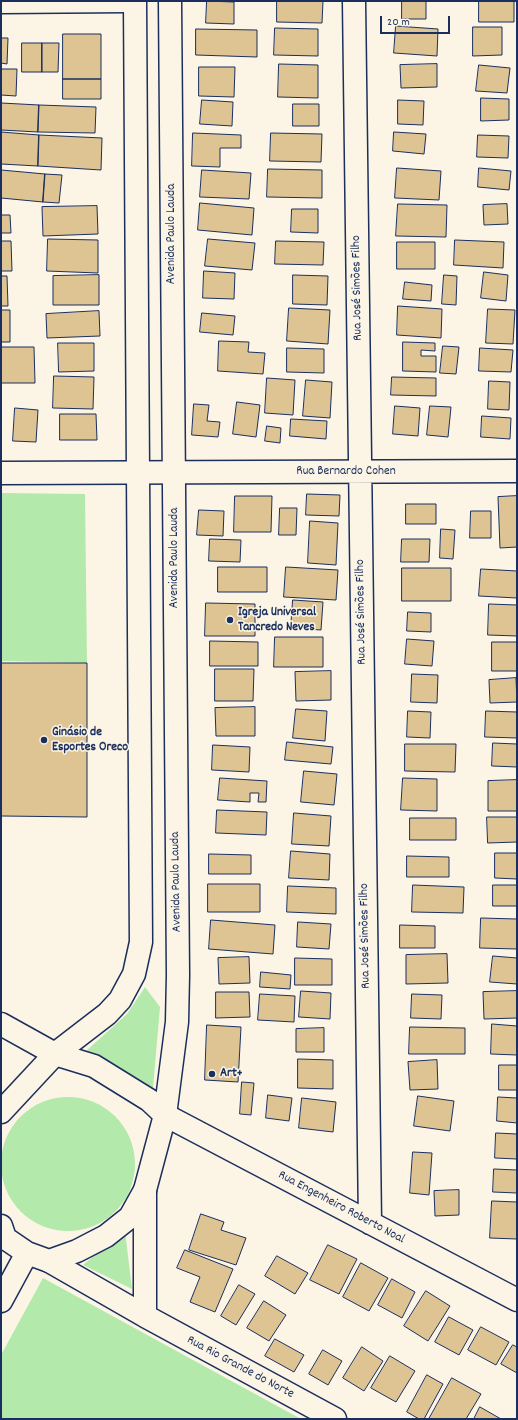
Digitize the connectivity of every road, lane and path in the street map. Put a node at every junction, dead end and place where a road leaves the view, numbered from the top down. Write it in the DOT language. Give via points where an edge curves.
graph roads {
  1 [pos="127,1"];
  2 [pos="135,1"];
  3 [pos="170,1"];
  4 [pos="354,1"];
  5 [pos="1,2"];
  6 [pos="517,471"];
  7 [pos="360,472"];
  8 [pos="1,473"];
  9 [pos="138,473"];
  10 [pos="174,473"];
  11 [pos="1,1024"];
  12 [pos="55,1054"];
  13 [pos="1,1112"];
  14 [pos="165,1115"];
  15 [pos="145,1190"];
  16 [pos="370,1223"];
  17 [pos="2,1234"];
  18 [pos="27,1253"];
  19 [pos="49,1261"];
  20 [pos="517,1300"];
  21 [pos="1,1301"];
  22 [pos="145,1316"];
  23 [pos="335,1419"];
  1 -- 5 [label="street"];
  2 -- 9 [label="street"];
  3 -- 10 [label="street, Avenida Paulo Lauda"];
  4 -- 7 [label="street, Rua José Simões Filho"];
  6 -- 7 [label="street, Rua Bernardo Cohen"];
  7 -- 10 [label="street, Rua Bernardo Cohen"];
  7 -- 16 [label="street, Rua José Simões Filho"];
  8 -- 9 [label="street"];
  9 -- 10 [label="street, Rua Bernardo Cohen"];
  9 -- 12 [label="street" via="141,942 134,974 120,1000 107,1014"];
  10 -- 14 [label="street, Avenida Paulo Lauda" via="178,990 177,1022"];
  11 -- 12 [label="street"];
  12 -- 13 [label="street"];
  12 -- 14 [label="street, Rua Engenheiro Roberto Noal" via="94,1066 149,1100"];
  14 -- 15 [label="street, Avenida Paulo Lauda"];
  14 -- 16 [label="street, Rua Engenheiro Roberto Noal"];
  15 -- 19 [label="street" via="130,1217 106,1236 78,1251"];
  15 -- 22 [label="street"];
  16 -- 20 [label="street, Rua Engenheiro Roberto Noal"];
  17 -- 18 [label="street, Rua Rio Grande do Norte"];
  18 -- 19 [label="street, Rua Rio Grande do Norte"];
  18 -- 21 [label="street"];
  19 -- 22 [label="street, Rua Rio Grande do Norte"];
  22 -- 23 [label="street, Rua Rio Grande do Norte"];
}
